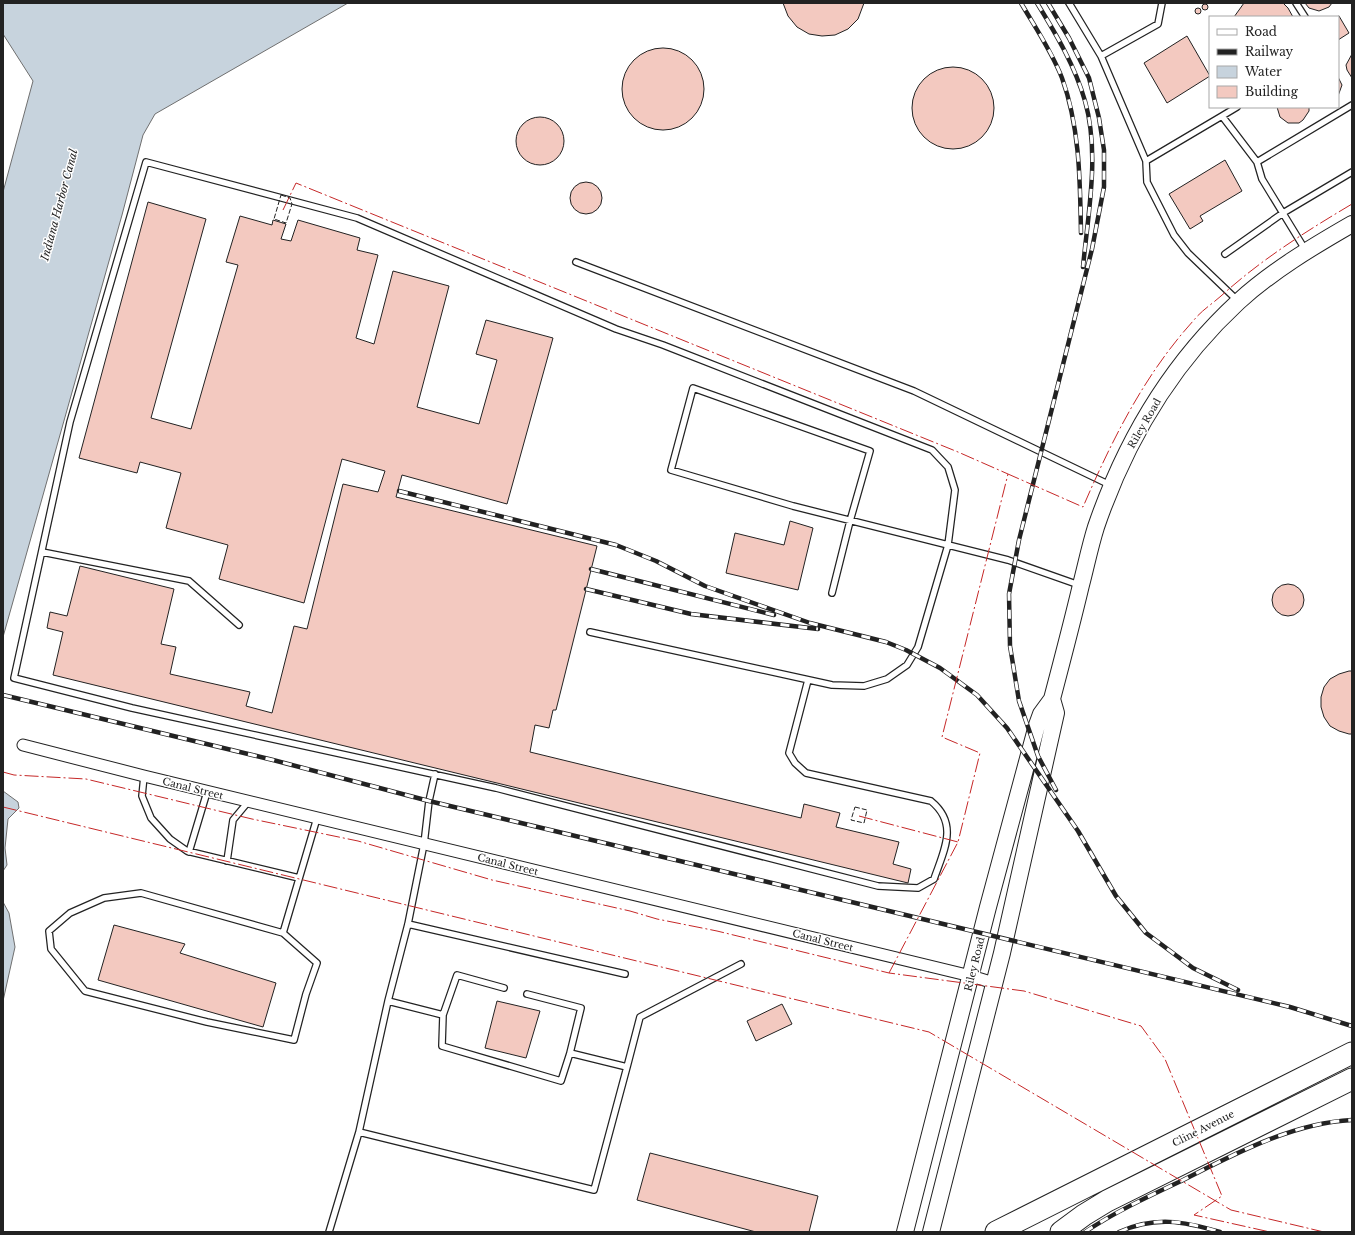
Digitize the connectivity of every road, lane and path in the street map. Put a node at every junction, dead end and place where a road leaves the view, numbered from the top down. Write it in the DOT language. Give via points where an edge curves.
graph roads {
  1 [pos="1069,3"];
  2 [pos="1162,3"];
  3 [pos="1296,3"];
  4 [pos="1304,16"];
  5 [pos="1101,56"];
  6 [pos="1352,105"];
  7 [pos="1235,108"];
  8 [pos="1222,116"];
  9 [pos="1146,161"];
  10 [pos="1257,162"];
  11 [pos="1352,172"];
  12 [pos="1283,212"];
  13 [pos="1352,224"];
  14 [pos="1306,251"];
  15 [pos="1225,254"];
  16 [pos="576,262"];
  17 [pos="1238,302"];
  18 [pos="1112,486"];
  19 [pos="850,521"];
  20 [pos="948,545"];
  21 [pos="42,552"];
  22 [pos="1081,585"];
  23 [pos="832,593"];
  24 [pos="239,625"];
  25 [pos="590,632"];
  26 [pos="808,680"];
  27 [pos="1052,699"];
  28 [pos="23,745"];
  29 [pos="435,774"];
  30 [pos="144,776"];
  31 [pos="207,792"];
  32 [pos="248,802"];
  33 [pos="317,818"];
  34 [pos="424,844"];
  35 [pos="189,852"];
  36 [pos="227,861"];
  37 [pos="299,878"];
  38 [pos="408,924"];
  39 [pos="282,933"];
  40 [pos="741,964"];
  41 [pos="625,974"];
  42 [pos="971,976"];
  43 [pos="994,983"];
  44 [pos="504,988"];
  45 [pos="527,994"];
  46 [pos="388,1001"];
  47 [pos="442,1015"];
  48 [pos="570,1053"];
  49 [pos="1352,1053"];
  50 [pos="627,1067"];
  51 [pos="1352,1079"];
  52 [pos="359,1132"];
  53 [pos="329,1232"];
  54 [pos="905,1232"];
  55 [pos="931,1232"];
  56 [pos="996,1232"];
  57 [pos="1061,1232"];
  1 -- 5 [label="lane"];
  2 -- 5 [label="lane" via="1158,24"];
  3 -- 4 [label="lane"];
  5 -- 9 [label="lane"];
  6 -- 10 [label="lane"];
  7 -- 8 [label="lane"];
  8 -- 9 [label="lane"];
  8 -- 10 [label="lane"];
  9 -- 17 [label="lane" via="1147,182 1174,235 1188,253"];
  10 -- 12 [label="lane" via="1262,179"];
  11 -- 12 [label="lane"];
  12 -- 14 [label="lane"];
  12 -- 15 [label="lane"];
  13 -- 14 [label="main road, Riley Road"];
  14 -- 17 [label="main road, Riley Road" via="1269,276"];
  16 -- 18 [label="lane" via="914,391"];
  17 -- 18 [label="main road, Riley Road" via="1203,338 1174,375 1143,421"];
  18 -- 22 [label="main road, Riley Road" via="1096,529"];
  19 -- 19 [label="lane" via="670,470 693,388 870,451"];
  19 -- 20 [label="lane"];
  19 -- 23 [label="lane"];
  20 -- 21 [label="lane" via="955,490 948,467 932,450 616,329 357,218 146,162 70,422"];
  20 -- 22 [label="lane" via="1008,560"];
  20 -- 26 [label="lane" via="918,647 907,665 887,680 864,686 832,685"];
  21 -- 24 [label="lane" via="189,581"];
  21 -- 29 [label="lane" via="14,678 132,708"];
  22 -- 27 [label="main road, Riley Road"];
  25 -- 26 [label="lane"];
  26 -- 29 [label="lane" via="789,753 806,773 931,800 942,810 948,825 946,845 934,879 918,888 878,886"];
  27 -- 42 [label="main road, Riley Road" via="1036,726"];
  27 -- 43 [label="main road, Riley Road" via="1056,713"];
  28 -- 30 [label="street, Canal Street"];
  29 -- 34 [label="lane"];
  30 -- 31 [label="street, Canal Street"];
  30 -- 35 [label="lane" via="142,796 152,818 170,839"];
  31 -- 32 [label="street, Canal Street"];
  31 -- 35 [label="lane"];
  32 -- 33 [label="street, Canal Street"];
  32 -- 36 [label="lane" via="233,820"];
  33 -- 34 [label="street, Canal Street"];
  33 -- 37 [label="lane"];
  34 -- 38 [label="lane"];
  34 -- 42 [label="street, Canal Street"];
  35 -- 36 [label="lane"];
  36 -- 37 [label="lane"];
  37 -- 39 [label="lane"];
  38 -- 41 [label="lane"];
  38 -- 46 [label="lane"];
  39 -- 39 [label="lane" via="141,893 104,898 70,913 49,931 51,949 85,990 207,1022 294,1040 317,963"];
  40 -- 50 [label="lane" via="640,1017"];
  42 -- 43 [label="street, Canal Street"];
  42 -- 54 [label="main road, Riley Road"];
  43 -- 55 [label="main road, Riley Road"];
  44 -- 47 [label="lane" via="456,975"];
  45 -- 48 [label="lane" via="581,1008"];
  46 -- 47 [label="lane"];
  46 -- 52 [label="lane"];
  47 -- 48 [label="lane" via="442,1046 561,1081"];
  48 -- 50 [label="lane"];
  49 -- 56 [label="highway, Cline Avenue"];
  50 -- 52 [label="lane" via="594,1190"];
  51 -- 57 [label="highway" via="1107,1201"];
  52 -- 53 [label="lane"];
}
